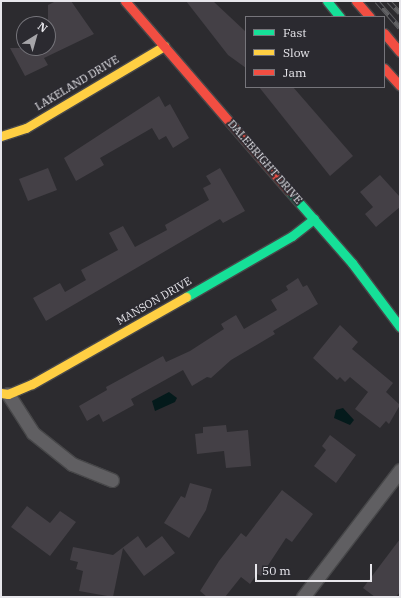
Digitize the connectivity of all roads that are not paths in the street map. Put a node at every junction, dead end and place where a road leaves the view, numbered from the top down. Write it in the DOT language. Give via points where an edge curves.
graph roads {
  1 [pos="124,1"];
  2 [pos="327,1"];
  3 [pos="356,1"];
  4 [pos="339,16"];
  5 [pos="369,16"];
  6 [pos="385,34"];
  7 [pos="164,46"];
  8 [pos="400,52"];
  9 [pos="385,69"];
  10 [pos="400,86"];
  11 [pos="1,136"];
  12 [pos="314,219"];
  13 [pos="400,327"];
  14 [pos="4,393"];
  15 [pos="400,470"];
  16 [pos="112,480"];
  17 [pos="304,597"];
  1 -- 7 [label="street, DALEBRIGHT DRIVE"];
  2 -- 4 [label="street"];
  3 -- 5 [label="street"];
  6 -- 8 [label="street"];
  7 -- 11 [label="street, LAKELAND DRIVE" via="26,128"];
  7 -- 12 [label="street, DALEBRIGHT DRIVE"];
  9 -- 10 [label="street"];
  12 -- 13 [label="street, DALEBRIGHT DRIVE"];
  12 -- 14 [label="street, MANSON DRIVE" via="285,240 32,384"];
  14 -- 16 [label="street" via="33,433 72,464"];
  15 -- 17 [label="street"];
}
